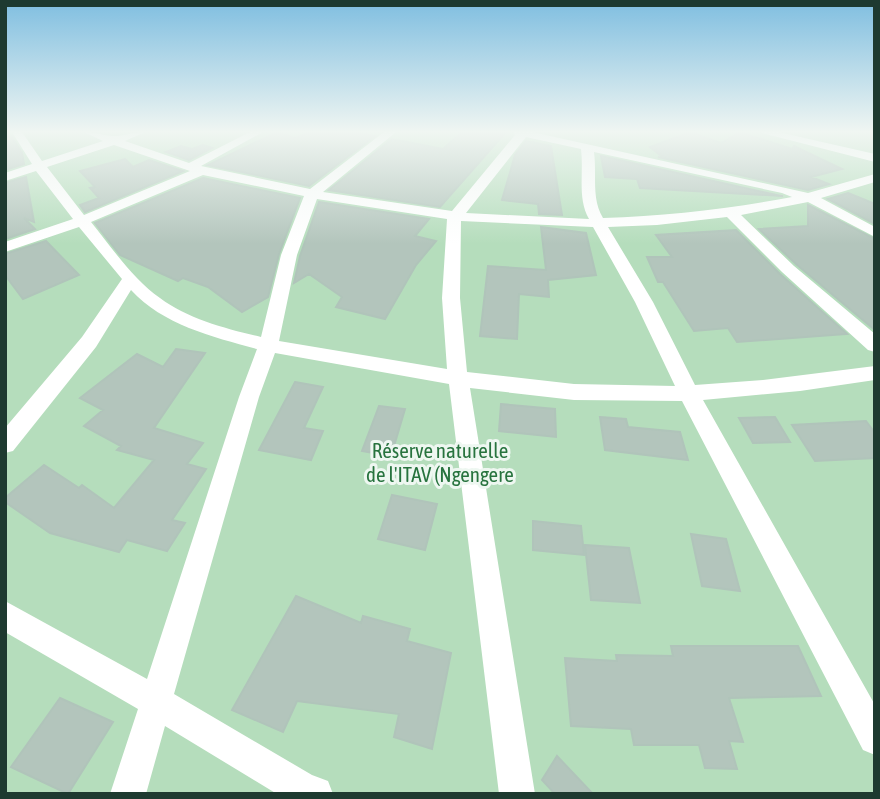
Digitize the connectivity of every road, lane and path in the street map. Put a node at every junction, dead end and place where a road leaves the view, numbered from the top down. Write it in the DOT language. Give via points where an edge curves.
graph roads {
  1 [pos="30,169"];
  2 [pos="40,169"];
  3 [pos="197,169"];
  4 [pos="198,169"];
  5 [pos="343,169"];
  6 [pos="491,169"];
  7 [pos="589,169"];
  8 [pos="697,169"];
  9 [pos="5,177"];
  10 [pos="875,178"];
  11 [pos="312,194"];
  12 [pos="811,198"];
  13 [pos="732,214"];
  14 [pos="454,218"];
  15 [pos="80,222"];
  16 [pos="601,224"];
  17 [pos="875,233"];
  18 [pos="5,247"];
  19 [pos="131,278"];
  20 [pos="875,345"];
  21 [pos="268,346"];
  22 [pos="875,373"];
  23 [pos="458,379"];
  24 [pos="690,394"];
  25 [pos="5,444"];
  26 [pos="5,615"];
  27 [pos="155,702"];
  28 [pos="875,738"];
  29 [pos="128,794"];
  30 [pos="315,794"];
  31 [pos="517,794"];
  1 -- 9 [label="street"];
  2 -- 15 [label="street"];
  3 -- 15 [label="street"];
  4 -- 11 [label="street"];
  5 -- 11 [label="street"];
  6 -- 14 [label="street"];
  7 -- 16 [label="street" via="588,205"];
  8 -- 12 [label="street"];
  10 -- 12 [label="street"];
  11 -- 14 [label="street"];
  11 -- 21 [label="street" via="289,255"];
  12 -- 13 [label="street"];
  12 -- 17 [label="street"];
  13 -- 16 [label="street"];
  13 -- 20 [label="street"];
  14 -- 16 [label="street"];
  14 -- 23 [label="street" via="451,298"];
  15 -- 18 [label="street"];
  15 -- 19 [label="street"];
  16 -- 24 [label="street"];
  19 -- 21 [label="street" via="158,306"];
  19 -- 25 [label="street" via="89,342"];
  21 -- 23 [label="street"];
  21 -- 27 [label="street"];
  22 -- 24 [label="street"];
  23 -- 24 [label="street" via="575,392"];
  23 -- 31 [label="street"];
  24 -- 28 [label="street"];
  26 -- 27 [label="street"];
  27 -- 29 [label="street"];
  27 -- 30 [label="street"];
}
